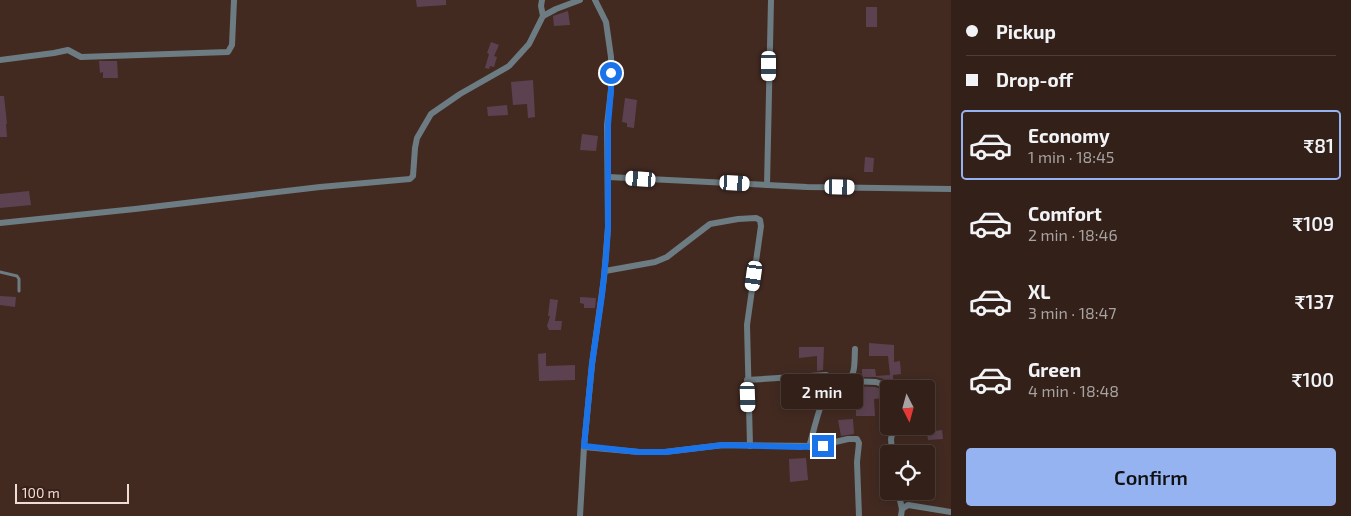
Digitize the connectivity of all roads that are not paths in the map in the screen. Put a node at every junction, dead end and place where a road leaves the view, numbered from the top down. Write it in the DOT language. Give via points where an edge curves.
graph roads {
  1 [pos="234,0"];
  2 [pos="542,0"];
  3 [pos="580,0"];
  4 [pos="595,0"];
  5 [pos="771,0"];
  6 [pos="543,16"];
  7 [pos="0,60"];
  8 [pos="608,176"];
  9 [pos="767,185"];
  10 [pos="951,189"];
  11 [pos="0,223"];
  12 [pos="605,271"];
  13 [pos="0,272"];
  14 [pos="19,291"];
  15 [pos="855,349"];
  16 [pos="747,380"];
  17 [pos="845,382"];
  18 [pos="880,383"];
  19 [pos="584,446"];
  20 [pos="750,446"];
  21 [pos="809,447"];
  22 [pos="899,500"];
  23 [pos="951,512"];
  24 [pos="901,513"];
  25 [pos="580,516"];
  26 [pos="859,516"];
  1 -- 7 [label="street" via="232,45 228,52 81,57 68,50"];
  2 -- 6 [label="street"];
  3 -- 6 [label="street"];
  4 -- 8 [label="street" via="606,22 611,56"];
  5 -- 9 [label="street"];
  6 -- 11 [label="street" via="529,44 509,66 460,94 426,120 417,138 410,179"];
  8 -- 9 [label="street"];
  8 -- 12 [label="street"];
  9 -- 10 [label="street"];
  12 -- 16 [label="street" via="667,257 710,224 738,219 760,220 747,325"];
  12 -- 19 [label="street"];
  13 -- 14 [label="lane" via="17,276"];
  15 -- 17 [label="street" via="853,373"];
  16 -- 17 [label="street" via="830,376"];
  16 -- 20 [label="street"];
  17 -- 18 [label="street"];
  17 -- 21 [label="street" via="828,391"];
  19 -- 20 [label="street" via="665,452 723,445"];
  19 -- 25 [label="street"];
  20 -- 21 [label="street"];
  21 -- 26 [label="street" via="855,438 859,440"];
  22 -- 24 [label="street"];
  23 -- 24 [label="street" via="908,505"];
}
